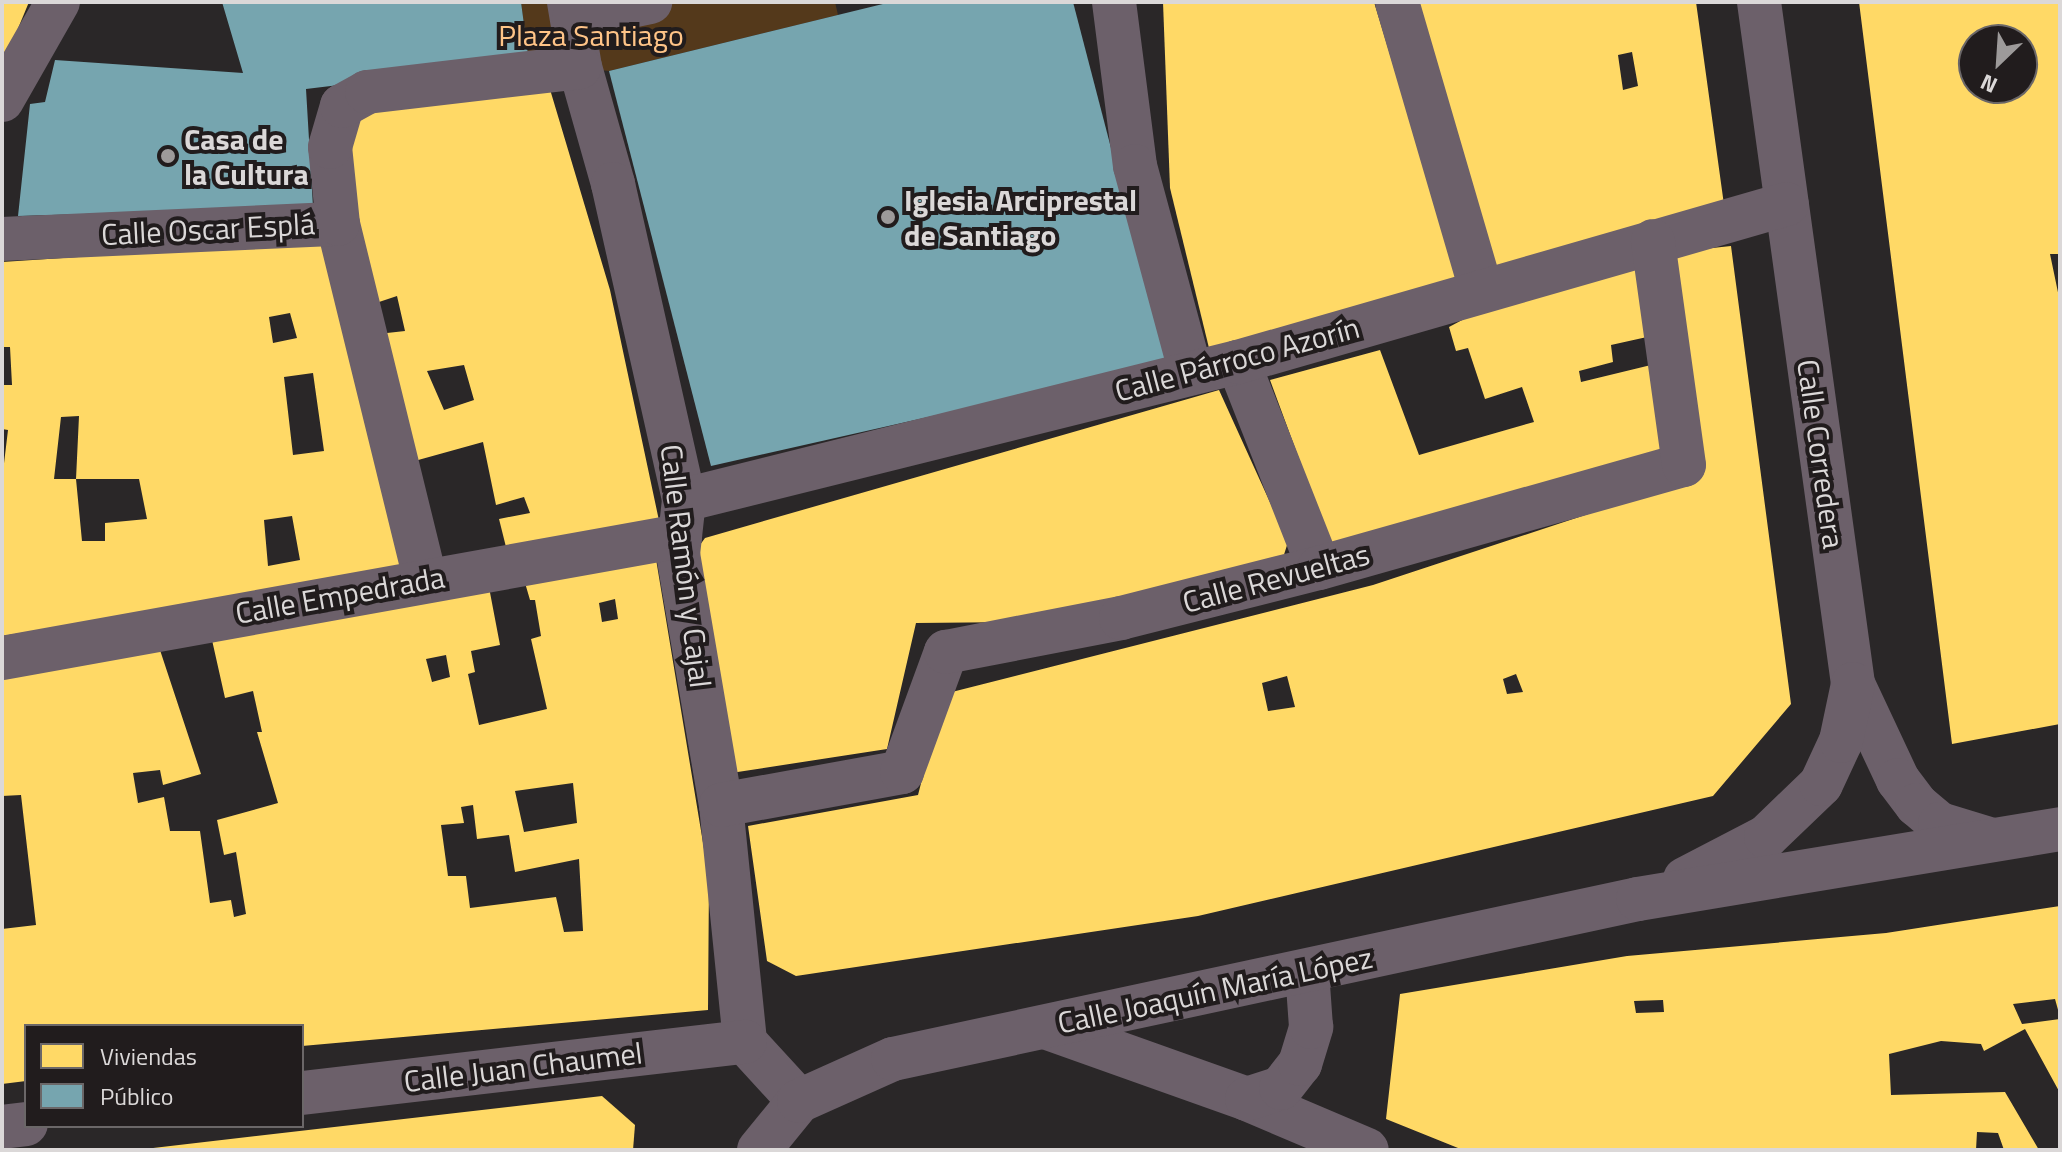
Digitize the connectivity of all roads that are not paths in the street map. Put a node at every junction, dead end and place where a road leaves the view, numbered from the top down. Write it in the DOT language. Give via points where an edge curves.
graph roads {
  1 [pos="58,2"];
  2 [pos="650,2"];
  3 [pos="1114,2"];
  4 [pos="1397,2"];
  5 [pos="1759,2"];
  6 [pos="571,10"];
  7 [pos="580,67"];
  8 [pos="2,100"];
  9 [pos="1787,204"];
  10 [pos="338,224"];
  11 [pos="2,239"];
  12 [pos="1653,241"];
  13 [pos="1481,289"];
  14 [pos="1238,362"];
  15 [pos="1191,373"];
  16 [pos="682,518"];
  17 [pos="1319,568"];
  18 [pos="425,579"];
  19 [pos="2,658"];
  20 [pos="1853,684"];
  21 [pos="721,805"];
  22 [pos="2060,829"];
  23 [pos="1994,840"];
  24 [pos="1638,899"];
  25 [pos="1307,971"];
  26 [pos="1045,1027"];
  27 [pos="745,1042"];
  28 [pos="304,1093"];
  29 [pos="1247,1099"];
  30 [pos="799,1101"];
  31 [pos="24,1124"];
  32 [pos="2,1127"];
  33 [pos="759,1150"];
  34 [pos="1367,1150"];
  1 -- 8 [label="street"];
  2 -- 6 [label="street"];
  3 -- 15 [label="street" via="1135,166"];
  4 -- 13 [label="street"];
  5 -- 9 [label="street, Calle Corredera"];
  6 -- 7 [label="street, Calle Ramón y Cajal"];
  7 -- 10 [label="street, Calle Oscar Esplá" via="367,92 342,106 330,147"];
  7 -- 16 [label="street, Calle Ramón y Cajal" via="613,184"];
  9 -- 12 [label="street, Calle Párroco Azorín"];
  9 -- 20 [label="street, Calle Corredera"];
  10 -- 11 [label="street, Calle Oscar Esplá"];
  10 -- 18 [label="street"];
  12 -- 13 [label="street, Calle Párroco Azorín"];
  12 -- 17 [label="street, Calle Revueltas" via="1684,465"];
  13 -- 14 [label="street, Calle Párroco Azorín"];
  14 -- 15 [label="street, Calle Párroco Azorín"];
  14 -- 17 [label="street"];
  15 -- 16 [label="street, Calle Párroco Azorín"];
  16 -- 18 [label="street, Calle Empedrada"];
  16 -- 21 [label="street, Calle Ramón y Cajal" via="678,554"];
  17 -- 21 [label="street, Calle Revueltas" via="1121,618 946,652 902,772"];
  18 -- 19 [label="street, Calle Empedrada"];
  20 -- 23 [label="street, Calle Corredera" via="1898,780 1917,805 1940,824"];
  20 -- 24 [label="street, Calle Joaquín María López" via="1841,741 1821,784 1797,812 1712,867"];
  21 -- 27 [label="street, Calle Ramón y Cajal"];
  22 -- 23 [label="street, Calle Joaquín María López"];
  23 -- 24 [label="street, Calle Joaquín María López"];
  24 -- 25 [label="street, Calle Joaquín María López"];
  25 -- 26 [label="street, Calle Joaquín María López"];
  25 -- 29 [label="street" via="1311,1027 1300,1064 1281,1088"];
  26 -- 29 [label="street"];
  26 -- 30 [label="street, Calle Joaquín María López" via="893,1059"];
  27 -- 28 [label="street, Calle Juan Chaumel"];
  27 -- 30 [label="street"];
  29 -- 34 [label="street"];
  30 -- 33 [label="street"];
  31 -- 32 [label="street"];
}
